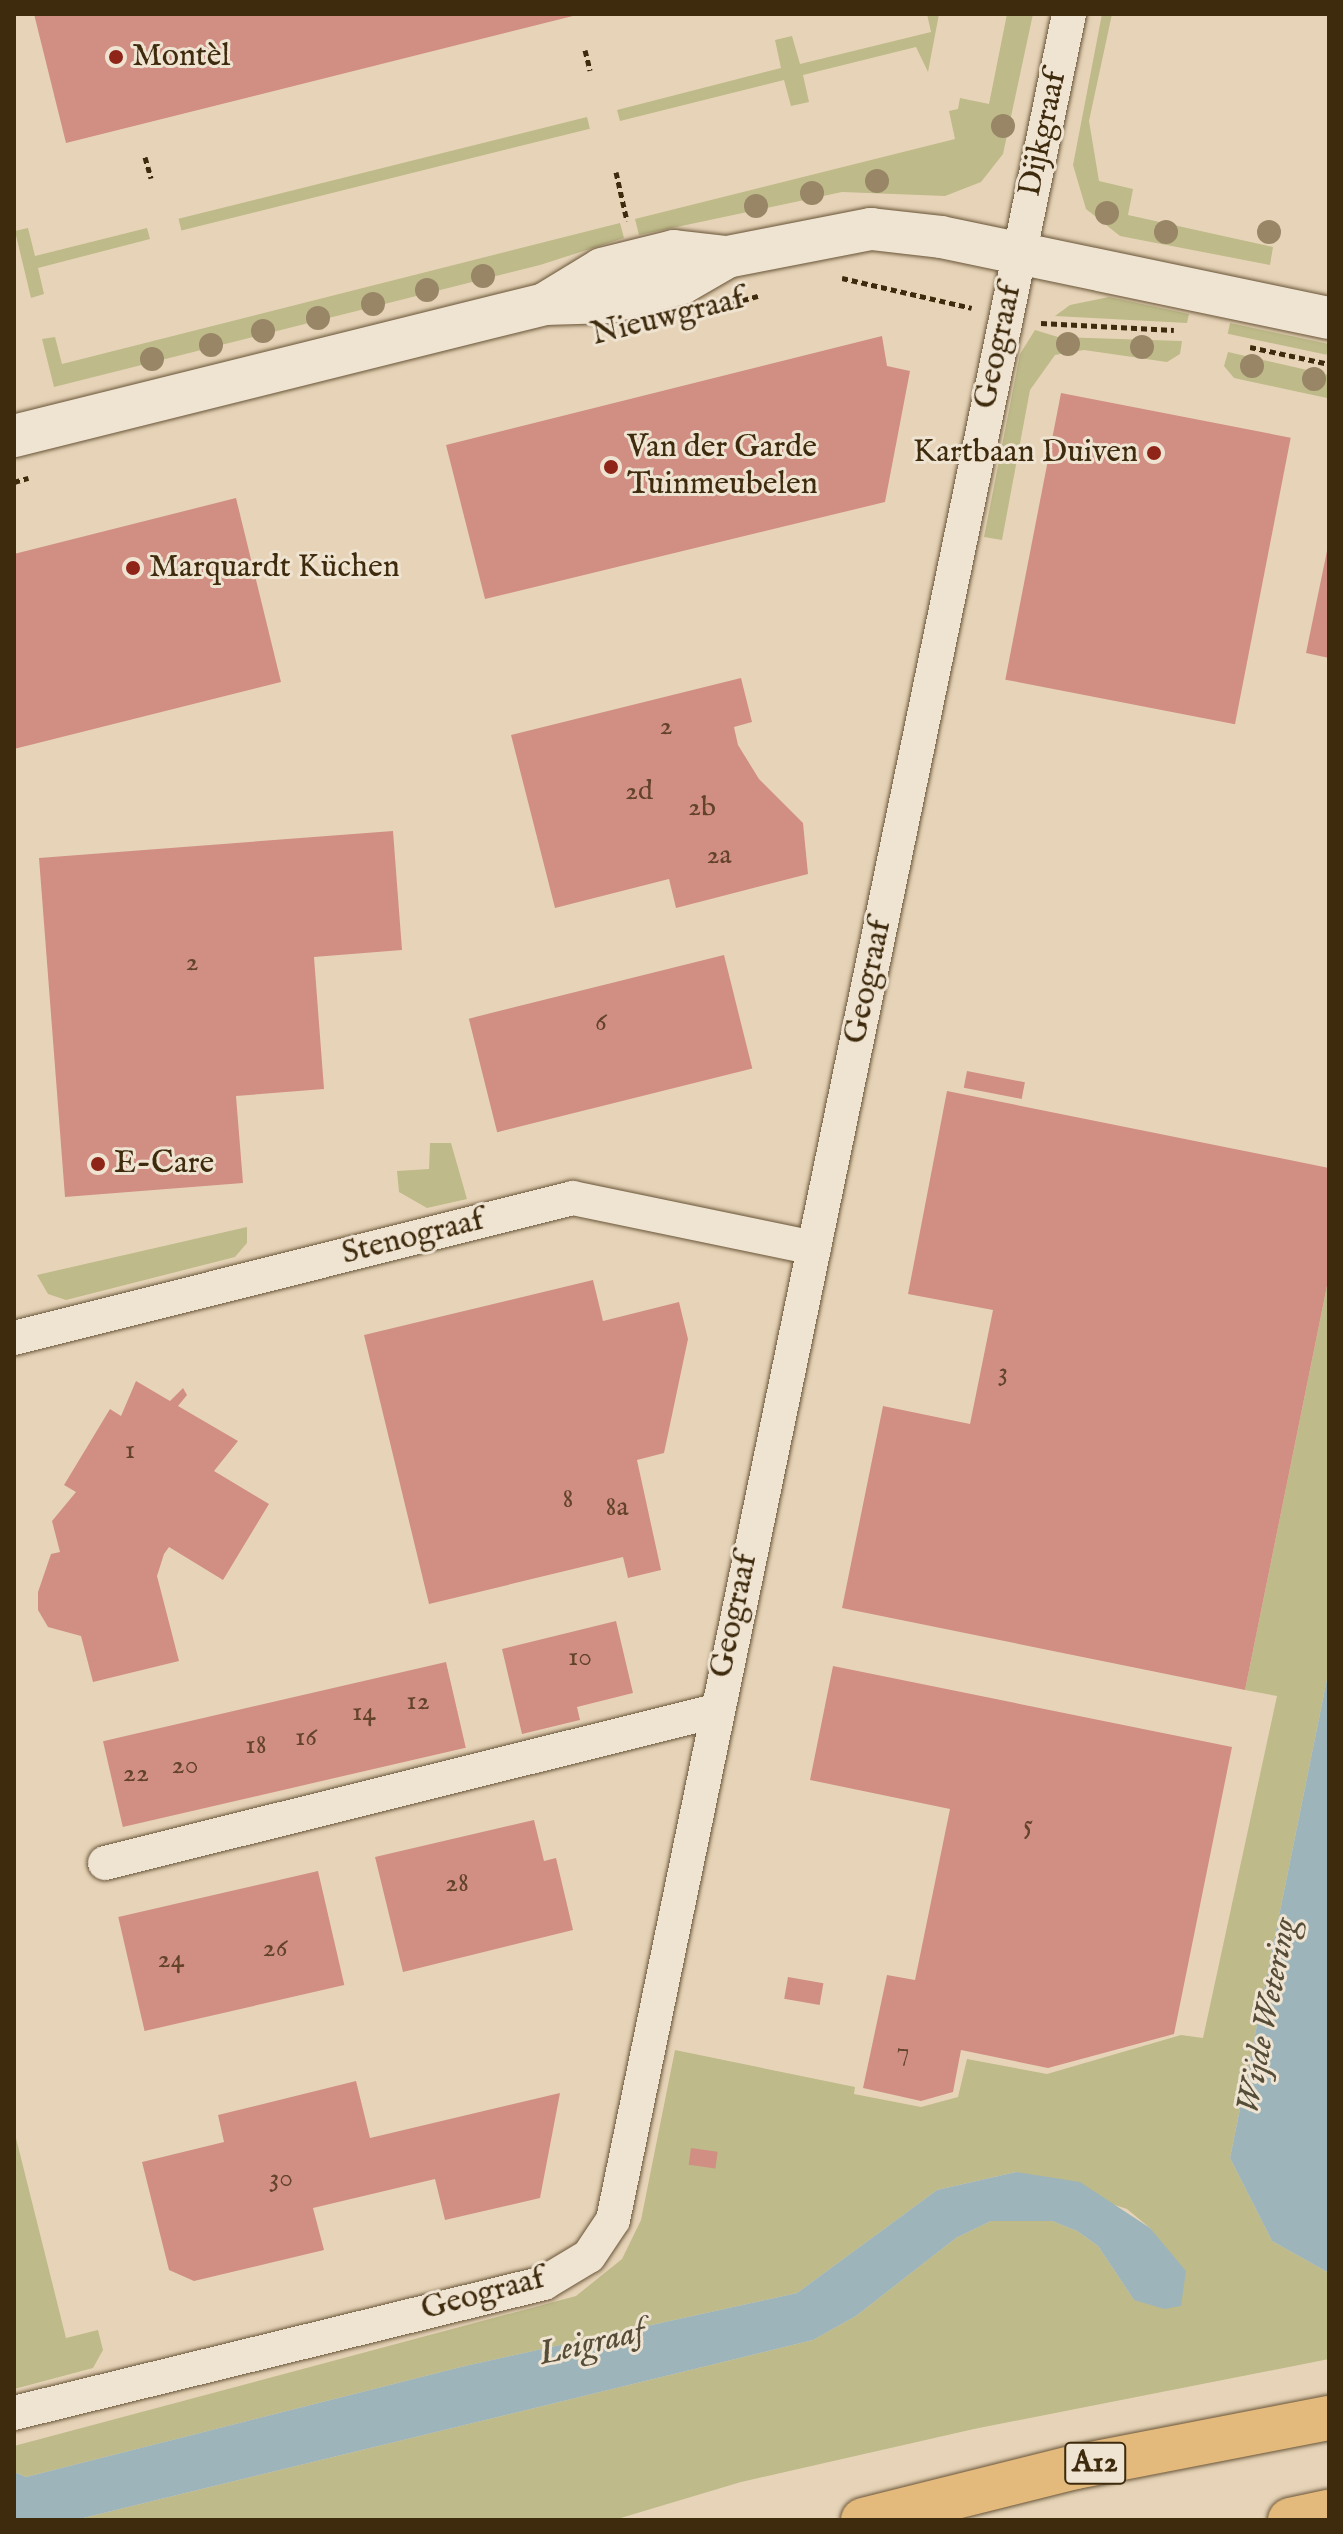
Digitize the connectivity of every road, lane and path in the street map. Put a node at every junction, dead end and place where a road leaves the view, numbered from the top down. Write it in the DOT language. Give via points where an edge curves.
graph roads {
  1 [pos="1069,14"];
  2 [pos="585,50"];
  3 [pos="590,70"];
  4 [pos="145,157"];
  5 [pos="151,178"];
  6 [pos="1019,253"];
  7 [pos="828,279"];
  8 [pos="773,291"];
  9 [pos="722,305"];
  10 [pos="1005,316"];
  11 [pos="1329,318"];
  12 [pos="1178,330"];
  13 [pos="1238,344"];
  14 [pos="1329,364"];
  15 [pos="14,436"];
  16 [pos="44,473"];
  17 [pos="14,482"];
  18 [pos="814,1248"];
  19 [pos="14,1338"];
  20 [pos="715,1711"];
  21 [pos="105,1863"];
  22 [pos="14,2413"];
  23 [pos="1329,2418"];
  24 [pos="1329,2512"];
  25 [pos="863,2520"];
  26 [pos="1290,2520"];
  1 -- 6 [label="street, Dijkgraaf"];
  2 -- 3 [label="path"];
  4 -- 5 [label="path"];
  6 -- 10 [label="street, Geograaf"];
  6 -- 11 [label="street, Nieuwgraaf"];
  6 -- 15 [label="street, Nieuwgraaf" via="871,229 727,257 682,283 610,302 545,304"];
  7 -- 10 [label="path"];
  8 -- 9 [label="path, Nieuwgraaf"];
  10 -- 12 [label="path" via="1071,328"];
  10 -- 18 [label="street, Geograaf"];
  13 -- 14 [label="path"];
  16 -- 17 [label="path"];
  18 -- 19 [label="street, Stenograaf" via="573,1198"];
  18 -- 20 [label="street, Geograaf"];
  20 -- 21 [label="street, Geograaf"];
  20 -- 22 [label="street, Geograaf" via="613,2220 589,2256 544,2283"];
  23 -- 25 [label="highway, A12" via="1076,2467"];
  24 -- 26 [label="highway"];
}
